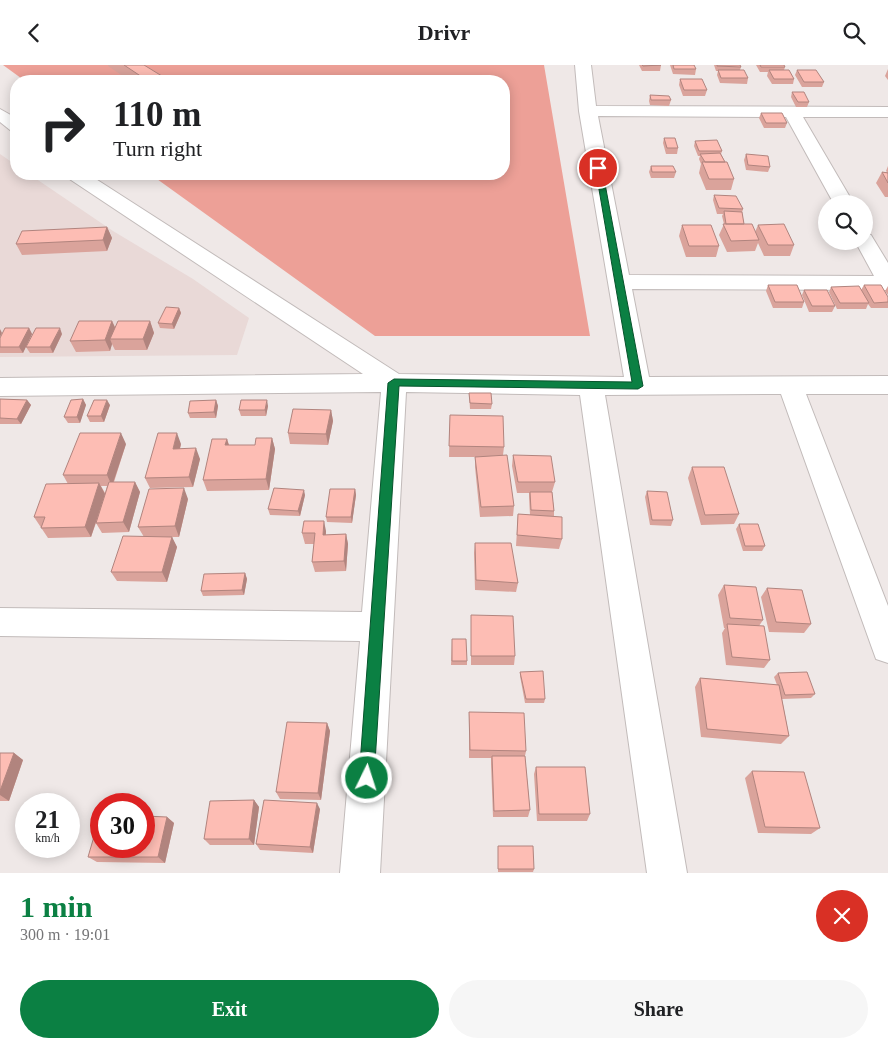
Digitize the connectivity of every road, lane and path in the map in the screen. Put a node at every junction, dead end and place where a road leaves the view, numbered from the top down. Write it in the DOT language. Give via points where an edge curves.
graph roads {
  1 [pos="583,65"];
  2 [pos="588,111"];
  3 [pos="792,112"];
  4 [pos="888,112"];
  5 [pos="84,180"];
  6 [pos="839,195"];
  7 [pos="870,250"];
  8 [pos="619,282"];
  9 [pos="888,283"];
  10 [pos="394,383"];
  11 [pos="790,385"];
  12 [pos="888,385"];
  13 [pos="591,386"];
  14 [pos="638,386"];
  15 [pos="0,387"];
  16 [pos="0,622"];
  17 [pos="377,627"];
  18 [pos="888,648"];
  19 [pos="360,873"];
  20 [pos="667,873"];
  1 -- 2 [label="street"];
  2 -- 3 [label="street"];
  2 -- 8 [label="street"];
  3 -- 4 [label="street"];
  3 -- 6 [label="street"];
  5 -- 10 [label="street"];
  7 -- 9 [label="street"];
  8 -- 9 [label="street"];
  8 -- 14 [label="street"];
  10 -- 13 [label="street"];
  10 -- 15 [label="street"];
  10 -- 17 [label="street"];
  11 -- 12 [label="street"];
  11 -- 14 [label="street"];
  11 -- 18 [label="street"];
  13 -- 14 [label="street"];
  13 -- 20 [label="street"];
  16 -- 17 [label="street"];
  17 -- 19 [label="street"];
}
